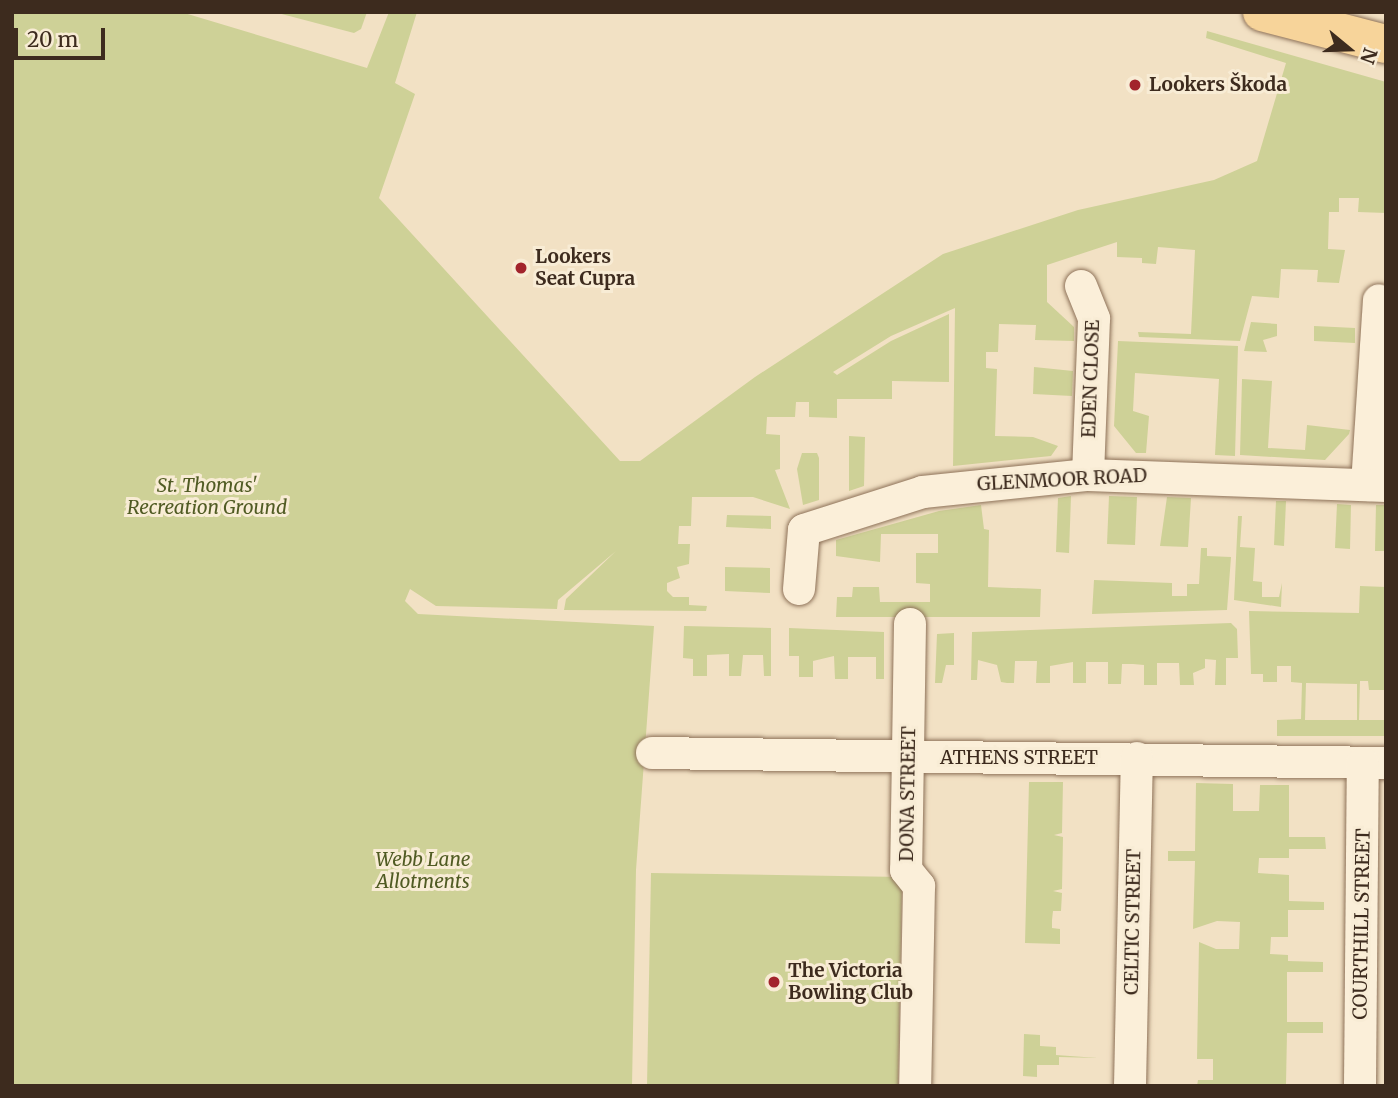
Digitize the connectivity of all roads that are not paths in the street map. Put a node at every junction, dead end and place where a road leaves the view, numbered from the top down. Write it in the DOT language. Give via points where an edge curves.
graph roads {
  1 [pos="1262,12"];
  2 [pos="1386,44"];
  3 [pos="1081,286"];
  4 [pos="1379,300"];
  5 [pos="1088,475"];
  6 [pos="1376,485"];
  7 [pos="799,589"];
  8 [pos="910,624"];
  9 [pos="652,752"];
  10 [pos="908,758"];
  11 [pos="1137,758"];
  12 [pos="1375,763"];
  13 [pos="915,1086"];
  14 [pos="1130,1086"];
  15 [pos="1360,1086"];
  1 -- 2 [label="main road"];
  3 -- 5 [label="street, EDEN CLOSE" via="1094,319"];
  4 -- 6 [label="street"];
  5 -- 6 [label="street, GLENMOOR ROAD"];
  5 -- 7 [label="street, GLENMOOR ROAD" via="923,492 804,530"];
  8 -- 10 [label="street, DONA STREET"];
  9 -- 10 [label="street, ATHENS STREET"];
  10 -- 11 [label="street, ATHENS STREET"];
  10 -- 13 [label="street, DONA STREET" via="906,870 919,886"];
  11 -- 12 [label="street, ATHENS STREET"];
  11 -- 14 [label="street, CELTIC STREET"];
  12 -- 15 [label="street, COURTHILL STREET"];
}
